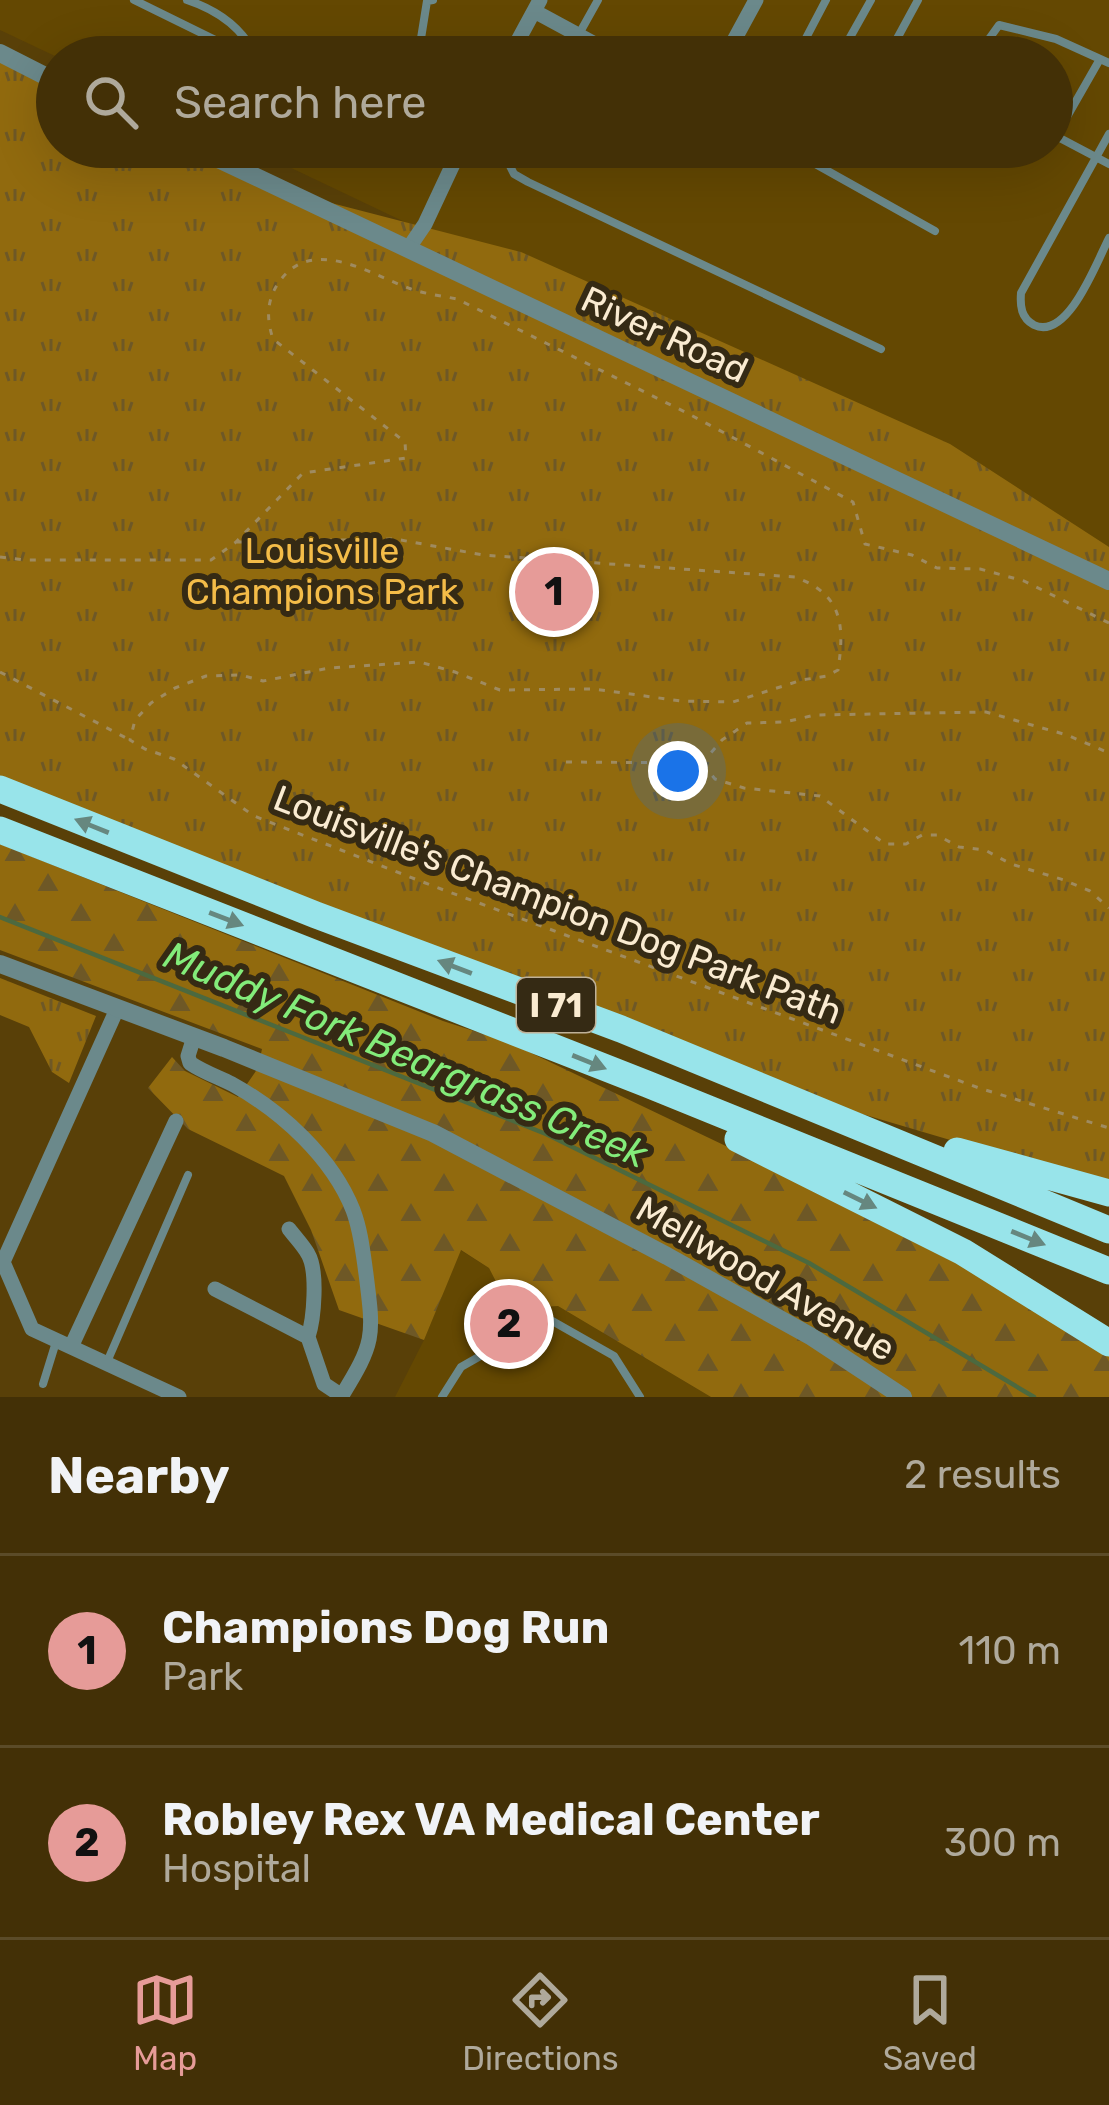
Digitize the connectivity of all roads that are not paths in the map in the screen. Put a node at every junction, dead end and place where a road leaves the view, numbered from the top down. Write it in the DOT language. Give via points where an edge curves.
graph roads {
  1 [pos="187,0"];
  2 [pos="428,0"];
  3 [pos="598,0"];
  4 [pos="756,0"];
  5 [pos="826,0"];
  6 [pos="871,0"];
  7 [pos="918,0"];
  8 [pos="141,1"];
  9 [pos="537,6"];
  10 [pos="579,35"];
  11 [pos="211,36"];
  12 [pos="244,36"];
  13 [pos="422,36"];
  14 [pos="521,36"];
  15 [pos="736,36"];
  16 [pos="807,36"];
  17 [pos="851,36"];
  18 [pos="898,36"];
  19 [pos="991,36"];
  20 [pos="1045,36"];
  21 [pos="1073,46"];
  22 [pos="0,53"];
  23 [pos="1104,61"];
  24 [pos="36,71"];
  25 [pos="1073,109"];
  26 [pos="1109,134"];
  27 [pos="1073,145"];
  28 [pos="1096,157"];
  29 [pos="1109,164"];
  30 [pos="237,168"];
  31 [pos="451,168"];
  32 [pos="511,168"];
  33 [pos="822,168"];
  34 [pos="935,231"];
  35 [pos="1109,238"];
  36 [pos="408,249"];
  37 [pos="881,349"];
  38 [pos="1109,581"];
  39 [pos="0,789"];
  40 [pos="0,830"];
  41 [pos="0,964"];
  42 [pos="117,1009"];
  43 [pos="621,1029"];
  44 [pos="194,1037"];
  45 [pos="647,1084"];
  46 [pos="176,1121"];
  47 [pos="188,1175"];
  48 [pos="1109,1193"];
  49 [pos="289,1229"];
  50 [pos="1109,1230"];
  51 [pos="2,1261"];
  52 [pos="1109,1271"];
  53 [pos="215,1289"];
  54 [pos="308,1337"];
  55 [pos="1109,1343"];
  56 [pos="64,1344"];
  57 [pos="107,1364"];
  58 [pos="44,1384"];
  59 [pos="341,1396"];
  60 [pos="179,1397"];
  61 [pos="442,1397"];
  62 [pos="640,1397"];
  63 [pos="903,1397"];
  1 -- 12 [label="lane"];
  2 -- 13 [label="lane"];
  3 -- 10 [label="lane"];
  4 -- 15 [label="street"];
  5 -- 16 [label="lane"];
  6 -- 17 [label="lane"];
  7 -- 18 [label="lane"];
  8 -- 11 [label="lane"];
  9 -- 10 [label="street"];
  9 -- 14 [label="street"];
  19 -- 20 [label="lane" via="999,25"];
  21 -- 23 [label="lane"];
  22 -- 24 [label="street"];
  23 -- 25 [label="lane"];
  26 -- 28 [label="lane"];
  27 -- 28 [label="lane"];
  28 -- 29 [label="lane"];
  28 -- 35 [label="lane" via="1021,293 1024,318 1041,328 1062,321"];
  30 -- 36 [label="street, River Road"];
  31 -- 36 [label="street"];
  32 -- 37 [label="lane"];
  33 -- 34 [label="lane"];
  36 -- 38 [label="street, River Road"];
  43 -- 39 [label="highway, I 71, one-way"];
  40 -- 45 [label="highway, I 71, one-way"];
  41 -- 42 [label="street, Mellwood Avenue"];
  42 -- 44 [label="street, Mellwood Avenue"];
  42 -- 51 [label="street"];
  43 -- 48 [label="highway" via="958,1151"];
  43 -- 50 [label="highway, I 71"];
  44 -- 59 [label="street" via="190,1064 234,1085 302,1137 352,1209 372,1331"];
  44 -- 63 [label="street, Mellwood Avenue" via="498,1166 812,1337"];
  45 -- 52 [label="highway, I 71, one-way"];
  45 -- 55 [label="highway, one-way" via="702,1121 963,1252"];
  46 -- 56 [label="street"];
  47 -- 57 [label="lane"];
  49 -- 54 [label="street" via="313,1267"];
  51 -- 56 [label="street" via="32,1329"];
  53 -- 54 [label="street"];
  54 -- 59 [label="street" via="324,1384"];
  56 -- 57 [label="street"];
  56 -- 58 [label="lane"];
  57 -- 60 [label="street"];
  61 -- 62 [label="lane" via="461,1367 547,1318 614,1356"];
}
